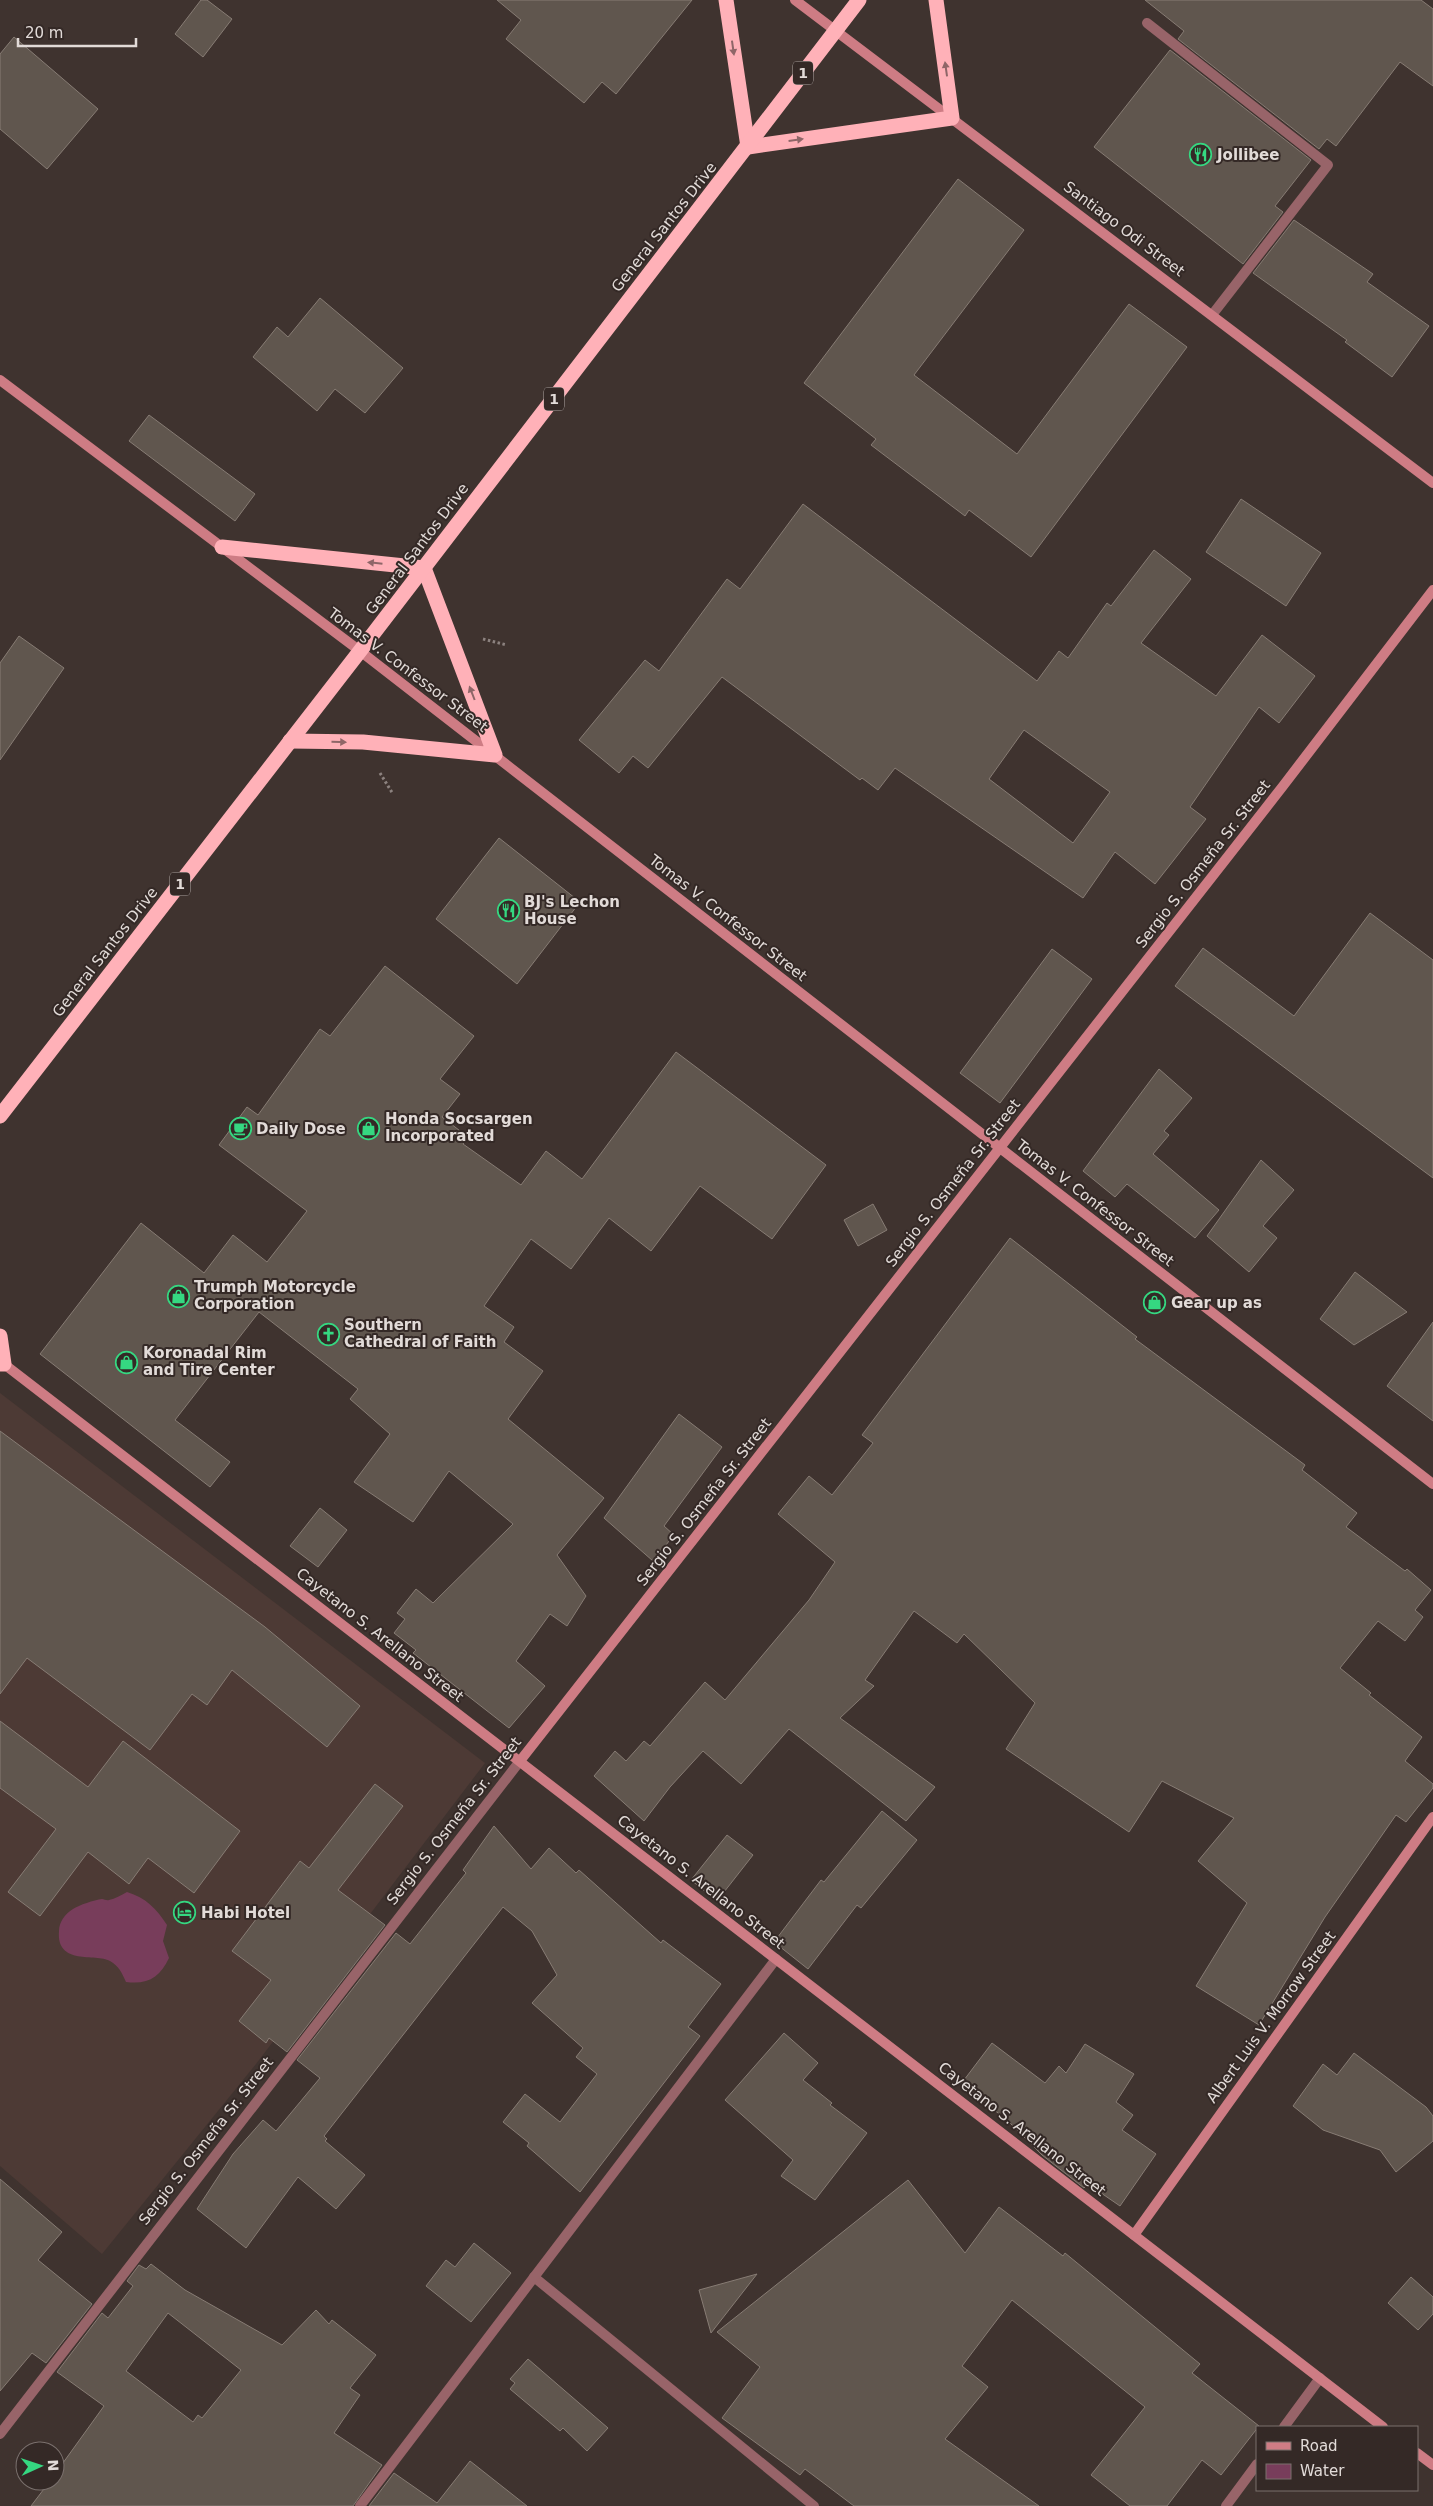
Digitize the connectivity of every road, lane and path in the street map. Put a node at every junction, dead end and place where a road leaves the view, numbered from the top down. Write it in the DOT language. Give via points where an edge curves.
graph roads {
  1 [pos="726,0"];
  2 [pos="795,0"];
  3 [pos="859,0"];
  4 [pos="936,0"];
  5 [pos="1148,23"];
  6 [pos="835,30"];
  7 [pos="952,118"];
  8 [pos="748,147"];
  9 [pos="1212,315"];
  10 [pos="0,380"];
  11 [pos="1433,483"];
  12 [pos="222,548"];
  13 [pos="424,568"];
  14 [pos="1433,590"];
  15 [pos="360,651"];
  16 [pos="290,741"];
  17 [pos="495,755"];
  18 [pos="0,1116"];
  19 [pos="1000,1148"];
  20 [pos="0,1336"];
  21 [pos="1,1363"];
  22 [pos="1433,1484"];
  23 [pos="520,1761"];
  24 [pos="1433,1817"];
  25 [pos="776,1959"];
  26 [pos="1134,2235"];
  27 [pos="534,2277"];
  28 [pos="1320,2378"];
  29 [pos="1285,2426"];
  30 [pos="1382,2426"];
  31 [pos="0,2434"];
  32 [pos="1418,2454"];
  33 [pos="1256,2465"];
  34 [pos="1433,2466"];
  35 [pos="360,2506"];
  36 [pos="814,2506"];
  37 [pos="1226,2506"];
  1 -- 8 [label="highway, one-way"];
  2 -- 6 [label="street, Santiago Odi Street"];
  3 -- 6 [label="highway, General Santos Drive / 1"];
  7 -- 4 [label="highway, one-way"];
  5 -- 9 [label="street" via="1328,165"];
  6 -- 7 [label="street, Santiago Odi Street"];
  6 -- 8 [label="highway, General Santos Drive / 1"];
  8 -- 7 [label="highway, one-way"];
  7 -- 9 [label="street, Santiago Odi Street"];
  8 -- 13 [label="highway, General Santos Drive / 1"];
  9 -- 11 [label="street, Santiago Odi Street"];
  10 -- 12 [label="street, Tomas V. Confessor Street"];
  13 -- 12 [label="highway, one-way"];
  12 -- 15 [label="street, Tomas V. Confessor Street"];
  13 -- 15 [label="highway, General Santos Drive / 1"];
  17 -- 13 [label="highway, one-way"];
  14 -- 19 [label="street, Sergio S. Osmeña Sr. Street"];
  15 -- 16 [label="highway, General Santos Drive / 1"];
  15 -- 17 [label="street, Tomas V. Confessor Street"];
  16 -- 17 [label="highway, one-way" via="362,742"];
  16 -- 18 [label="highway, General Santos Drive / 1"];
  17 -- 19 [label="street, Tomas V. Confessor Street"];
  19 -- 22 [label="street, Tomas V. Confessor Street"];
  19 -- 23 [label="street, Sergio S. Osmeña Sr. Street"];
  20 -- 21 [label="highway"];
  21 -- 23 [label="street, Cayetano S. Arellano Street"];
  23 -- 25 [label="street, Cayetano S. Arellano Street"];
  23 -- 31 [label="street, Sergio S. Osmeña Sr. Street"];
  24 -- 26 [label="street, Albert Luis V. Morrow Street"];
  25 -- 26 [label="street, Cayetano S. Arellano Street"];
  25 -- 27 [label="street"];
  26 -- 28 [label="street, Cayetano S. Arellano Street"];
  27 -- 35 [label="street"];
  27 -- 36 [label="street"];
  28 -- 29 [label="street"];
  28 -- 30 [label="street, Cayetano S. Arellano Street"];
  32 -- 34 [label="street"];
  33 -- 37 [label="street"];
}
